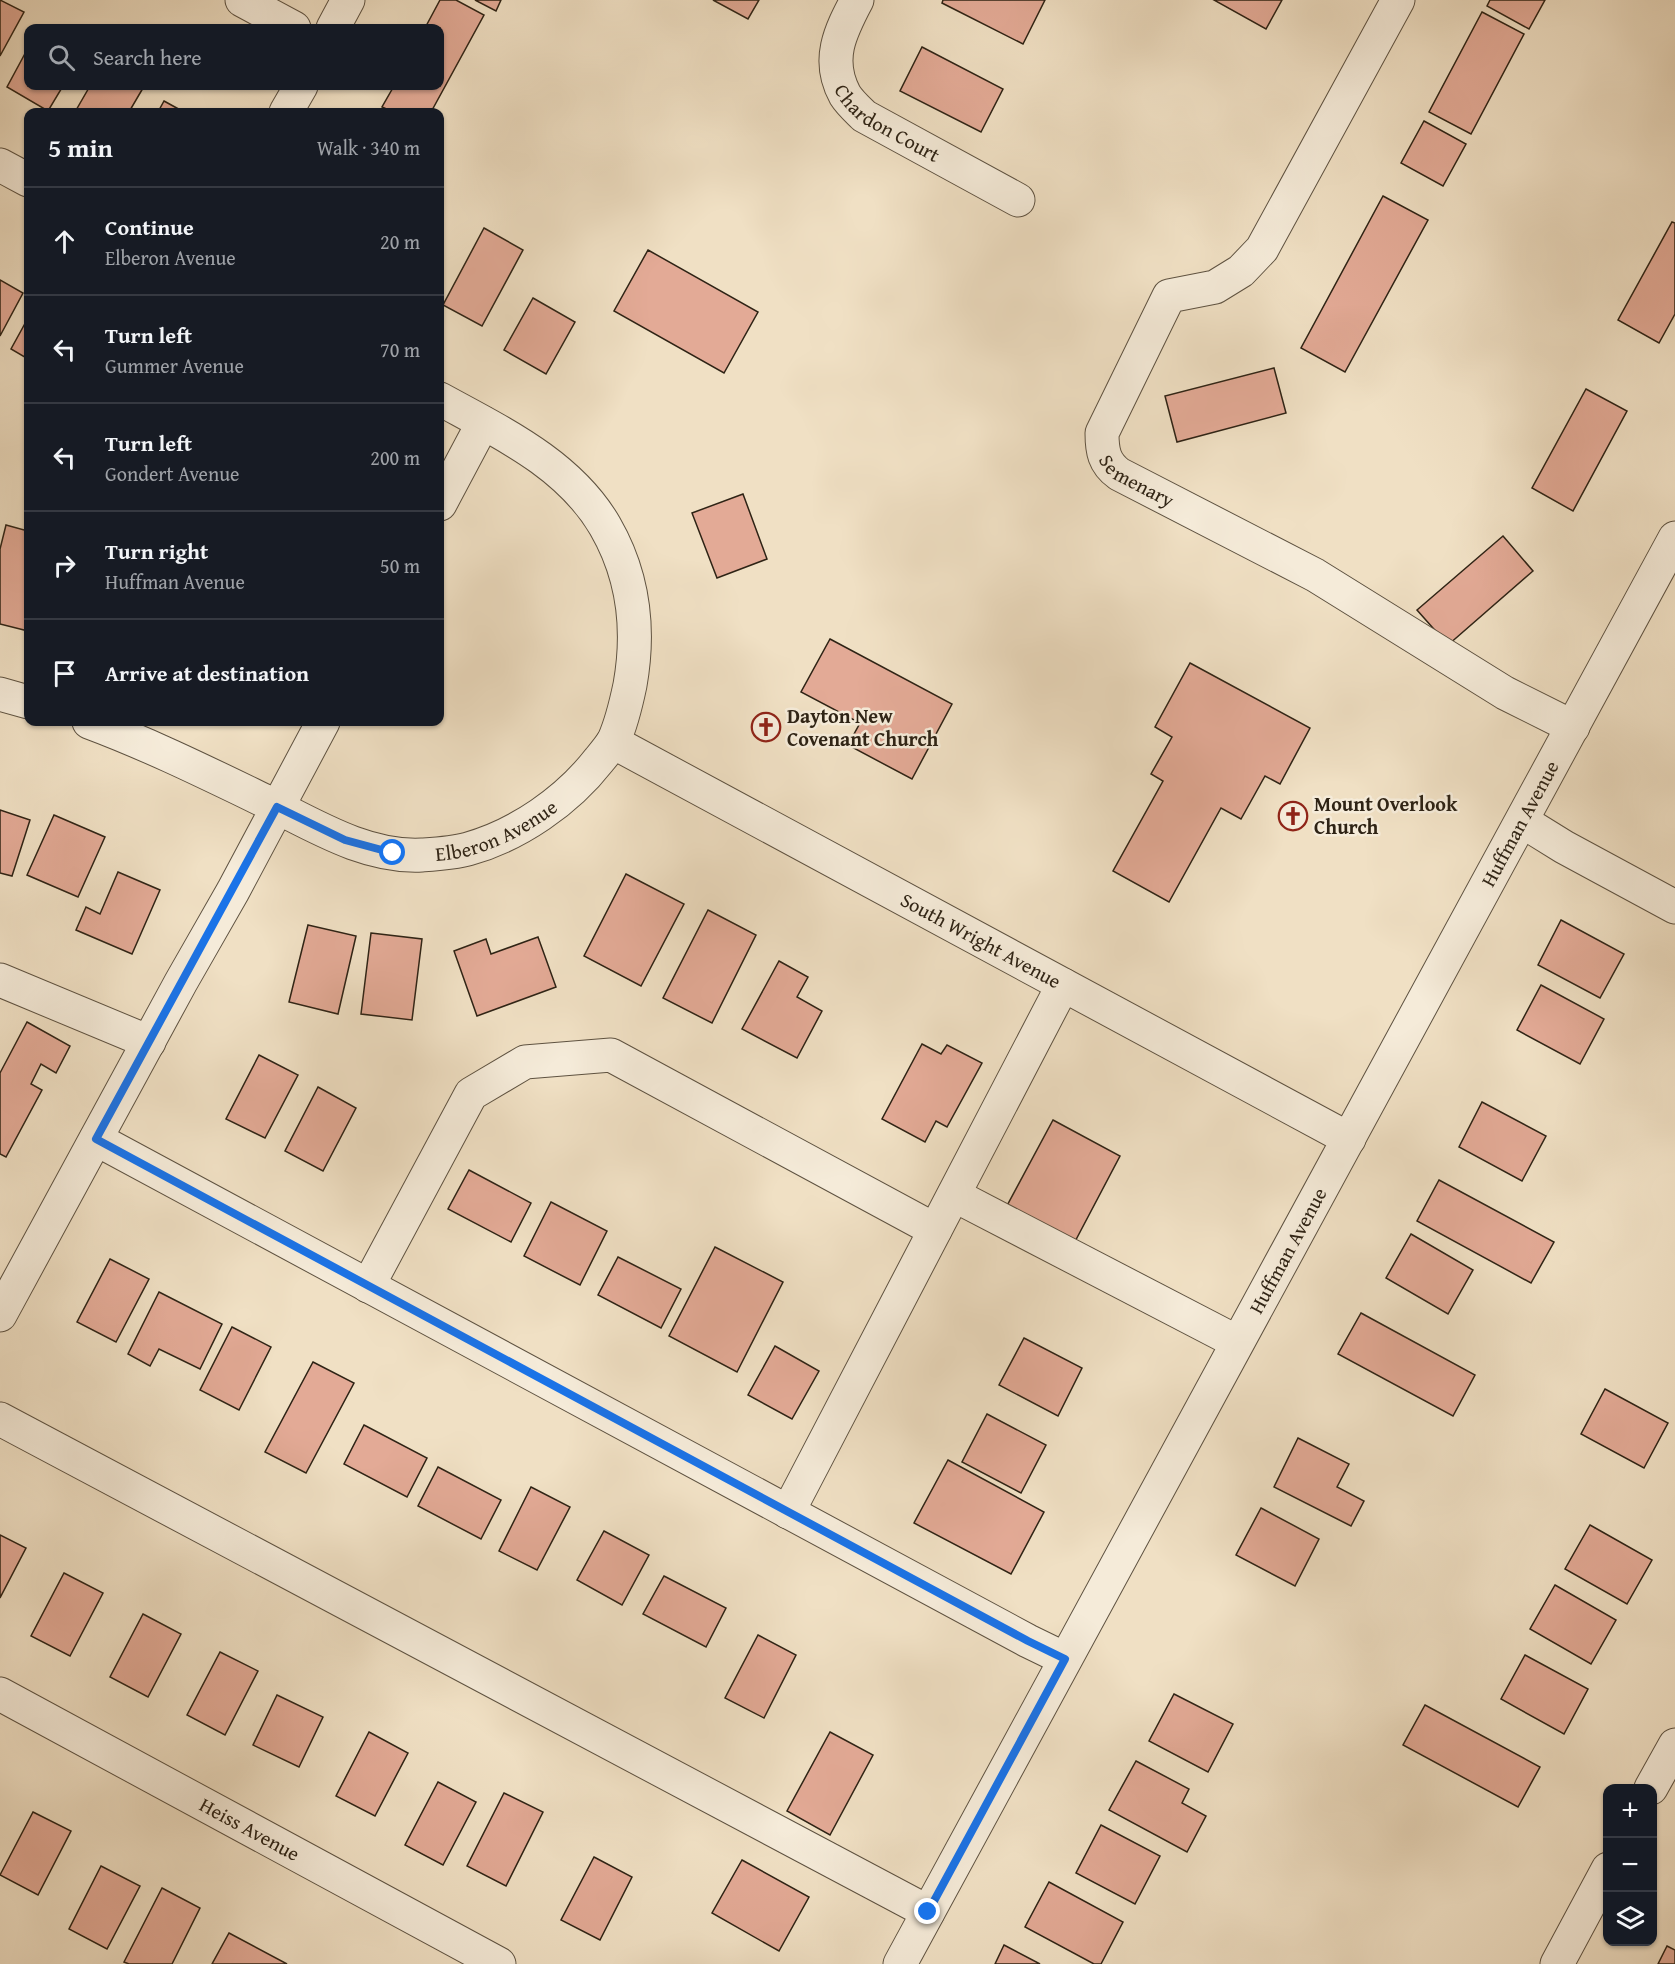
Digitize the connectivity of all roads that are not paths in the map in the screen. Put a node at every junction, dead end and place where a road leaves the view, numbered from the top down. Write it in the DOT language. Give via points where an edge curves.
graph roads {
  1 [pos="242,0"];
  2 [pos="348,0"];
  3 [pos="857,0"];
  4 [pos="1398,0"];
  5 [pos="287,24"];
  6 [pos="335,24"];
  7 [pos="299,90"];
  8 [pos="288,108"];
  9 [pos="0,165"];
  10 [pos="24,178"];
  11 [pos="1018,200"];
  12 [pos="444,401"];
  13 [pos="483,423"];
  14 [pos="444,496"];
  15 [pos="1675,538"];
  16 [pos="0,694"];
  17 [pos="24,701"];
  18 [pos="100,726"];
  19 [pos="321,726"];
  20 [pos="1573,727"];
  21 [pos="613,742"];
  22 [pos="277,807"];
  23 [pos="1522,821"];
  24 [pos="1675,906"];
  25 [pos="0,980"];
  26 [pos="1063,985"];
  27 [pos="148,1042"];
  28 [pos="96,1139"];
  29 [pos="1348,1139"];
  30 [pos="954,1195"];
  31 [pos="935,1230"];
  32 [pos="12,1266"];
  33 [pos="368,1286"];
  34 [pos="0,1315"];
  35 [pos="1238,1342"];
  36 [pos="0,1419"];
  37 [pos="788,1512"];
  38 [pos="1065,1659"];
  39 [pos="0,1694"];
  40 [pos="1675,1745"];
  41 [pos="1653,1784"];
  42 [pos="1603,1878"];
  43 [pos="928,1912"];
  44 [pos="499,1964"];
  45 [pos="900,1964"];
  46 [pos="1557,1964"];
  1 -- 5 [label="street"];
  2 -- 6 [label="street"];
  3 -- 11 [label="street, Chardon Court" via="837,46 836,73 846,96 864,116"];
  4 -- 20 [label="street, Semenary" via="1262,249 1241,271 1215,287 1169,296 1102,433 1102,451 1110,467 1119,474 1315,575 1505,693"];
  7 -- 8 [label="street"];
  9 -- 10 [label="street"];
  12 -- 13 [label="street, Elberon Avenue"];
  13 -- 14 [label="street"];
  13 -- 21 [label="street, Elberon Avenue" via="544,459 578,489 605,525 625,568 635,615 635,658 624,713"];
  15 -- 20 [label="street, Huffman Avenue"];
  16 -- 17 [label="street"];
  18 -- 22 [label="street, Elberon Avenue" via="134,738"];
  19 -- 22 [label="street"];
  20 -- 23 [label="street, Huffman Avenue"];
  21 -- 22 [label="street, Elberon Avenue" via="586,776 549,808 502,837 466,849 420,855 393,853 345,840"];
  21 -- 26 [label="street, South Wright Avenue"];
  22 -- 27 [label="street"];
  23 -- 24 [label="street"];
  23 -- 29 [label="street, Huffman Avenue"];
  25 -- 27 [label="street"];
  26 -- 29 [label="street, South Wright Avenue"];
  26 -- 30 [label="street"];
  27 -- 28 [label="street"];
  28 -- 32 [label="street"];
  28 -- 33 [label="street"];
  29 -- 35 [label="street, Huffman Avenue"];
  30 -- 31 [label="street"];
  30 -- 35 [label="street"];
  31 -- 33 [label="street" via="611,1055 525,1062 471,1094"];
  31 -- 37 [label="street"];
  32 -- 34 [label="street"];
  33 -- 37 [label="street"];
  35 -- 38 [label="street, Huffman Avenue"];
  36 -- 43 [label="street"];
  37 -- 38 [label="street"];
  38 -- 43 [label="street, Huffman Avenue"];
  39 -- 44 [label="street, Heiss Avenue"];
  40 -- 41 [label="street"];
  42 -- 46 [label="street"];
  43 -- 45 [label="street, Huffman Avenue"];
}
